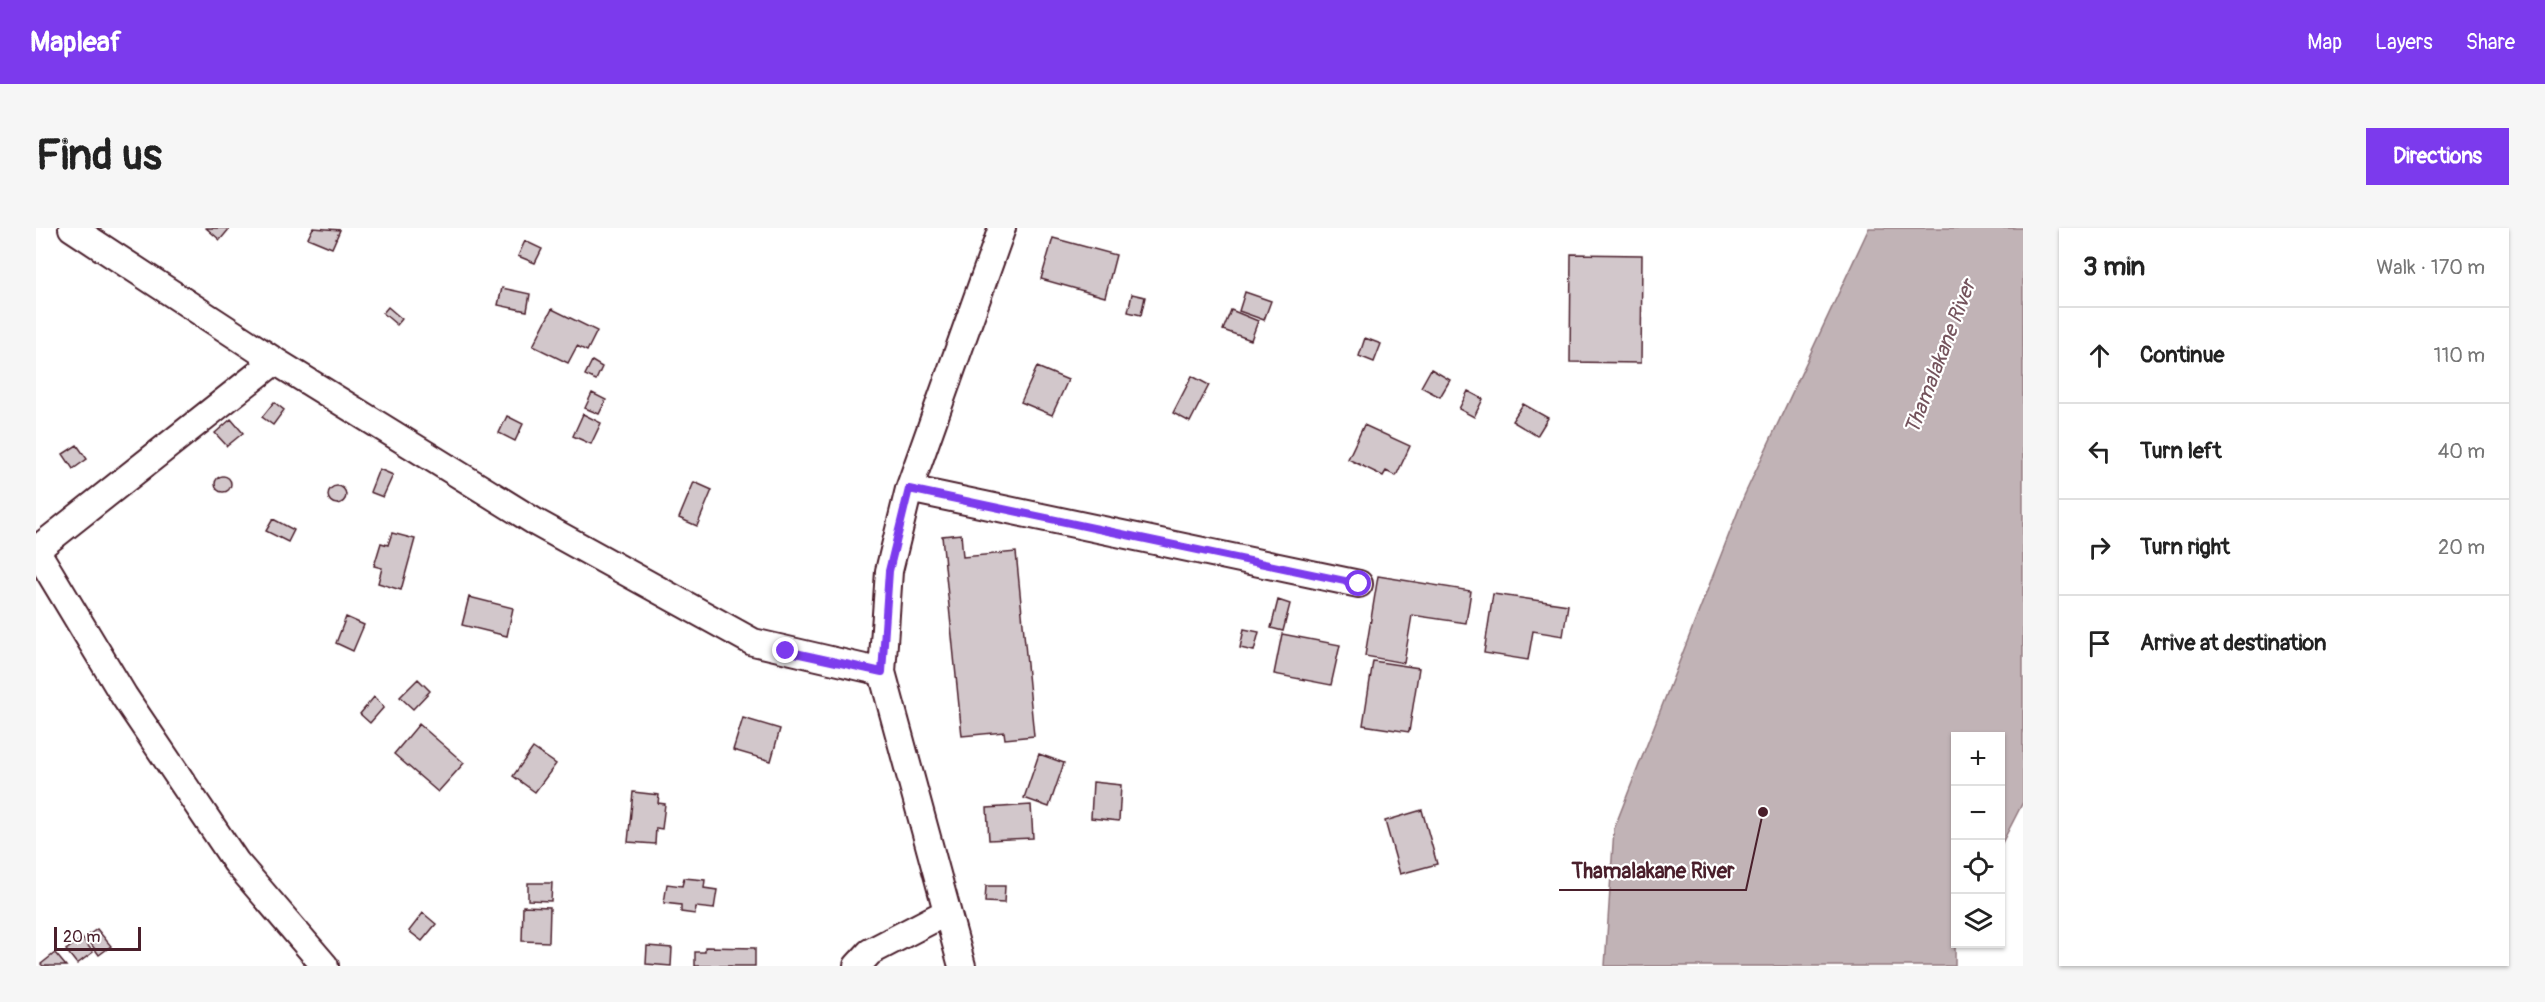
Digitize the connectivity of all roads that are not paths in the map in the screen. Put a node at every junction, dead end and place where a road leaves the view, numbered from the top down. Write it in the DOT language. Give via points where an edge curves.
graph roads {
  1 [pos="72,228"];
  2 [pos="1002,228"];
  3 [pos="275,361"];
  4 [pos="909,489"];
  5 [pos="36,550"];
  6 [pos="1359,584"];
  7 [pos="882,672"];
  8 [pos="947,912"];
  9 [pos="325,966"];
  10 [pos="857,966"];
  11 [pos="963,966"];
  1 -- 3 [label="street"];
  2 -- 4 [label="street"];
  3 -- 5 [label="street"];
  3 -- 7 [label="street" via="537,523 753,642"];
  4 -- 6 [label="street"];
  4 -- 7 [label="street" via="889,571"];
  5 -- 9 [label="street" via="124,696 236,862"];
  7 -- 8 [label="street"];
  8 -- 10 [label="street" via="870,952"];
  8 -- 11 [label="street"];
}
